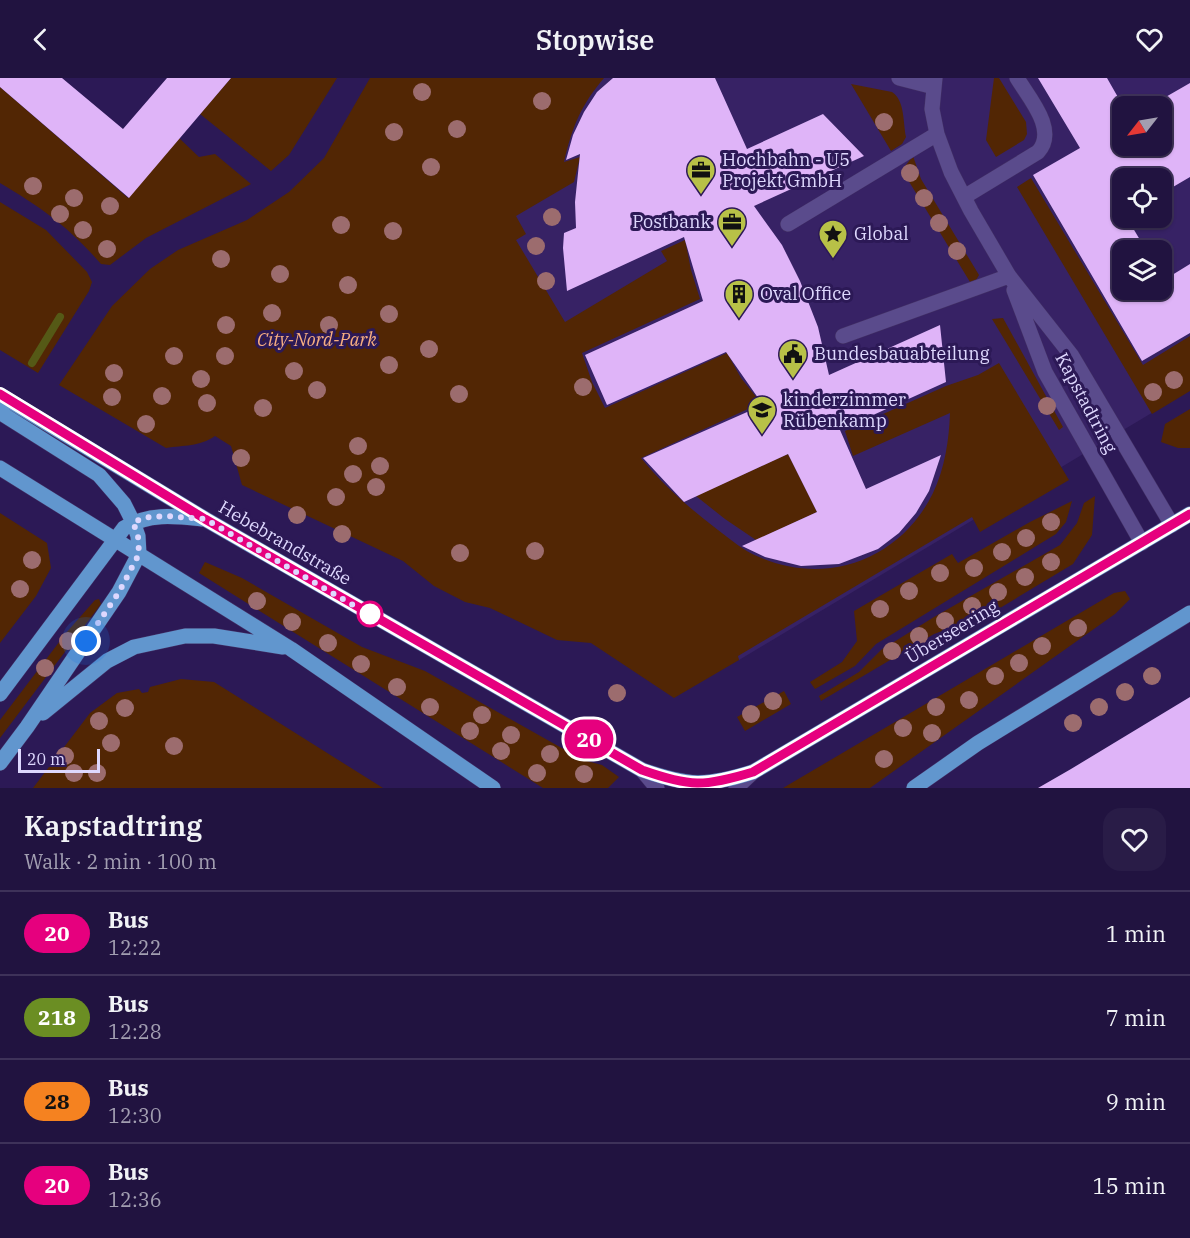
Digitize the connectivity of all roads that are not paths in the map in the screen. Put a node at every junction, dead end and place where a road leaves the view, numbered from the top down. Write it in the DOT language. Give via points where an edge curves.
graph roads {
  1 [pos="899,78"];
  2 [pos="1017,78"];
  3 [pos="934,82"];
  4 [pos="937,134"];
  5 [pos="964,197"];
  6 [pos="788,224"];
  7 [pos="1009,276"];
  8 [pos="843,336"];
  9 [pos="0,394"];
  10 [pos="0,409"];
  11 [pos="0,468"];
  12 [pos="1190,514"];
  13 [pos="205,519"];
  14 [pos="133,522"];
  15 [pos="1172,525"];
  16 [pos="114,538"];
  17 [pos="1142,543"];
  18 [pos="139,554"];
  19 [pos="1188,619"];
  20 [pos="291,649"];
  21 [pos="0,694"];
  22 [pos="27,727"];
  23 [pos="0,763"];
  24 [pos="642,770"];
  25 [pos="753,772"];
  26 [pos="493,788"];
  27 [pos="657,788"];
  28 [pos="736,788"];
  29 [pos="914,788"];
  1 -- 3 [label="street"];
  2 -- 5 [label="street" via="1041,119 1046,136 1044,145"];
  3 -- 4 [label="street, Kapstadtring" via="932,110"];
  4 -- 5 [label="street, Kapstadtring"];
  4 -- 6 [label="street"];
  5 -- 7 [label="street, Kapstadtring"];
  7 -- 8 [label="street"];
  7 -- 15 [label="street, Kapstadtring" via="1072,356"];
  7 -- 17 [label="street, Kapstadtring" via="1045,372"];
  9 -- 13 [label="main road, Hebebrandstraße"];
  10 -- 14 [label="main road" via="4,416 99,475 124,504"];
  11 -- 16 [label="main road"];
  12 -- 15 [label="main road, Überseering"];
  13 -- 14 [label="main road" via="166,516"];
  13 -- 24 [label="main road, Hebebrandstraße"];
  14 -- 16 [label="main road"];
  14 -- 18 [label="main road"];
  15 -- 17 [label="main road, Überseering"];
  16 -- 18 [label="main road"];
  16 -- 21 [label="main road"];
  17 -- 25 [label="main road, Überseering"];
  18 -- 20 [label="main road"];
  18 -- 22 [label="main road" via="119,592"];
  19 -- 29 [label="main road" via="978,743"];
  20 -- 22 [label="main road" via="214,636 185,636 134,647 92,672"];
  20 -- 26 [label="main road"];
  22 -- 23 [label="main road"];
  24 -- 25 [label="main road, Hebebrandstraße" via="695,784 723,782"];
  24 -- 27 [label="street"];
  25 -- 28 [label="street, Überseering"];
}
